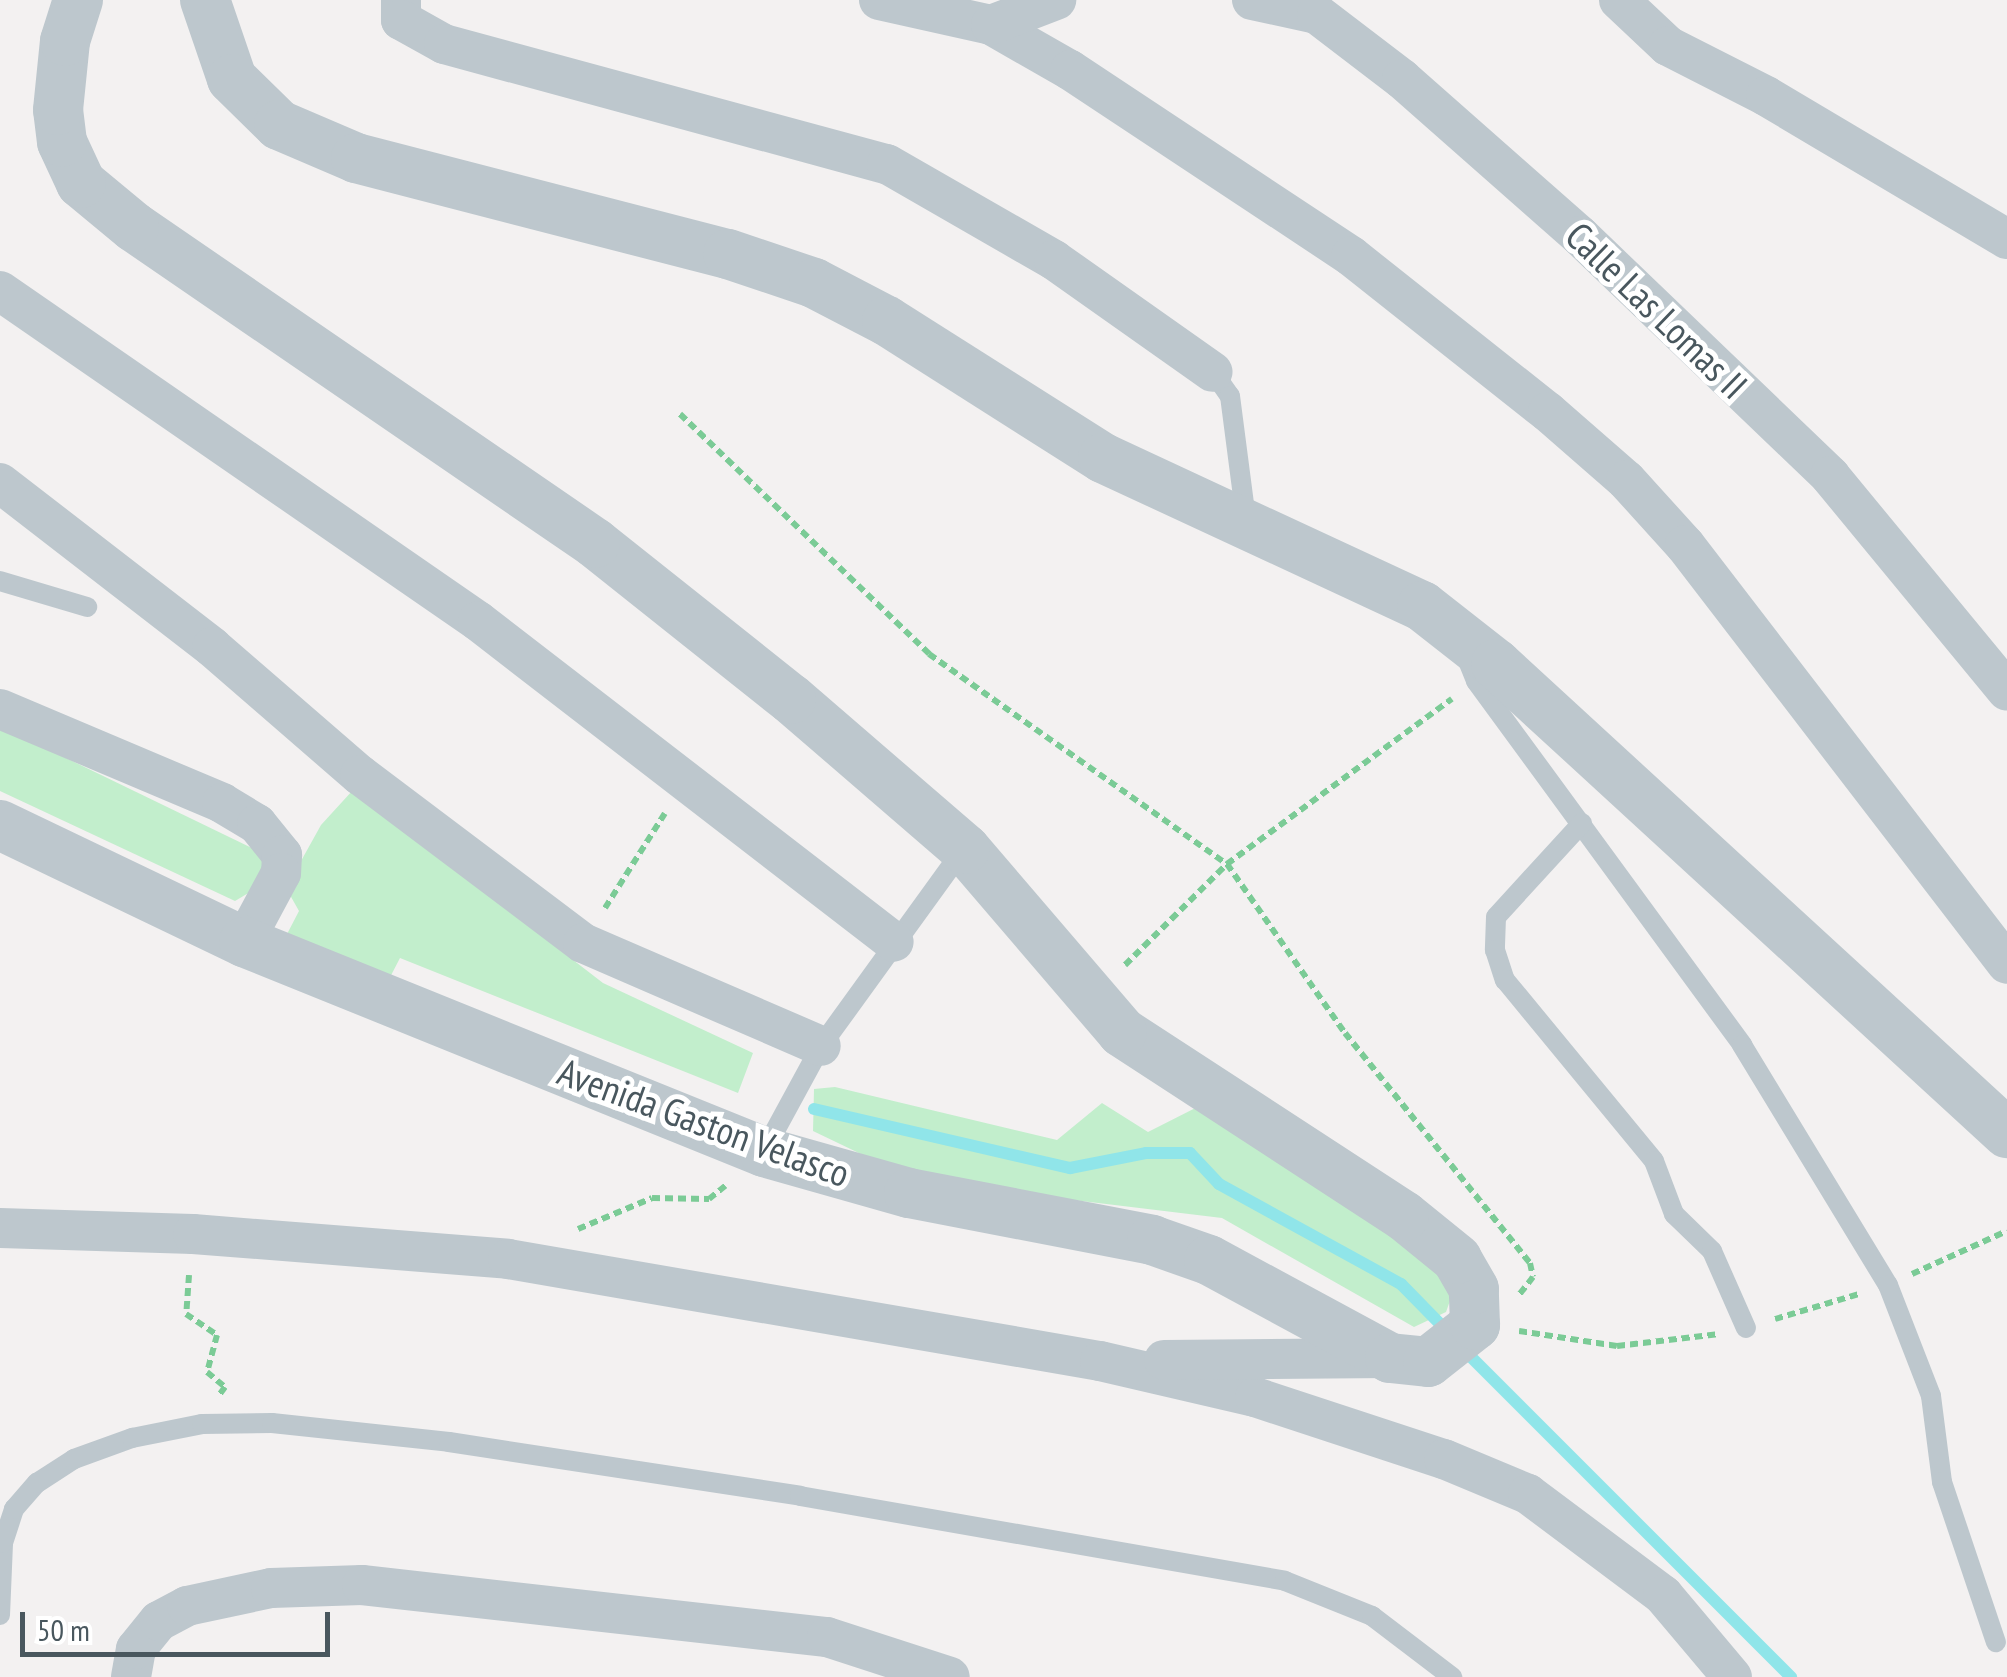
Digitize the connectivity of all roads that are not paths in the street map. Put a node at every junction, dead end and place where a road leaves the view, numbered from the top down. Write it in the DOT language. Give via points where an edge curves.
graph roads {
  1 [pos="78,0"];
  2 [pos="205,0"];
  3 [pos="402,0"];
  4 [pos="879,0"];
  5 [pos="1056,0"];
  6 [pos="1252,0"];
  7 [pos="1618,0"];
  8 [pos="1320,7"];
  9 [pos="996,12"];
  10 [pos="2007,239"];
  11 [pos="0,291"];
  12 [pos="1213,372"];
  13 [pos="0,483"];
  14 [pos="1248,531"];
  15 [pos="0,580"];
  16 [pos="87,608"];
  17 [pos="1456,629"];
  18 [pos="2007,691"];
  19 [pos="0,709"];
  20 [pos="1582,822"];
  21 [pos="0,825"];
  22 [pos="964,849"];
  23 [pos="244,942"];
  24 [pos="894,942"];
  25 [pos="2007,964"];
  26 [pos="822,1046"];
  27 [pos="2007,1132"];
  28 [pos="764,1152"];
  29 [pos="0,1228"];
  30 [pos="1746,1328"];
  31 [pos="1390,1358"];
  32 [pos="1100,1361"];
  33 [pos="0,1615"];
  34 [pos="1996,1642"];
  35 [pos="131,1677"];
  36 [pos="950,1677"];
  37 [pos="1452,1677"];
  38 [pos="1732,1677"];
  1 -- 22 [label="street" via="61,60 58,110 62,142 81,182 134,227 595,543"];
  2 -- 14 [label="street" via="232,79 278,125 356,158 728,254 814,283 887,321 1103,458"];
  3 -- 12 [label="street" via="401,20 444,44 887,164 1054,260"];
  4 -- 9 [label="street"];
  5 -- 9 [label="street"];
  6 -- 8 [label="street, Calle Las Lomas II"];
  7 -- 10 [label="street" via="1668,46 1766,96"];
  8 -- 18 [label="street, Calle Las Lomas II" via="1580,236 1830,476"];
  9 -- 25 [label="street" via="1351,256 1626,480 1684,545"];
  11 -- 24 [label="street" via="478,621"];
  12 -- 14 [label="lane" via="1230,396"];
  13 -- 26 [label="street" via="212,647 360,775 583,943"];
  14 -- 17 [label="street" via="1422,606"];
  15 -- 16 [label="lane"];
  17 -- 20 [label="lane" via="1476,681"];
  17 -- 27 [label="street"];
  19 -- 23 [label="street" via="257,824 282,855 280,873"];
  20 -- 30 [label="lane" via="1496,917 1505,980 1654,1161 1674,1214 1712,1252"];
  20 -- 34 [label="lane" via="1742,1045 1888,1285 1930,1396 1942,1482"];
  21 -- 23 [label="street, Avenida Gaston Velasco"];
  22 -- 24 [label="lane"];
  22 -- 31 [label="street" via="1122,1032 1404,1216 1456,1259 1474,1289 1463,1334 1412,1362"];
  23 -- 28 [label="street, Avenida Gaston Velasco"];
  24 -- 26 [label="lane"];
  26 -- 28 [label="lane"];
  28 -- 31 [label="street, Avenida Gaston Velasco" via="910,1193 1152,1240 1208,1260"];
  29 -- 32 [label="street" via="193,1234 508,1259"];
  31 -- 32 [label="street"];
  32 -- 38 [label="street" via="1255,1397 1444,1458 1528,1494 1663,1595"];
  33 -- 37 [label="lane" via="3,1543 14,1509 38,1483 74,1459 132,1438 202,1424 272,1423 449,1442 1285,1581 1372,1616"];
  35 -- 36 [label="street" via="136,1649 159,1621 187,1606 271,1588 362,1584 826,1637"];
}
